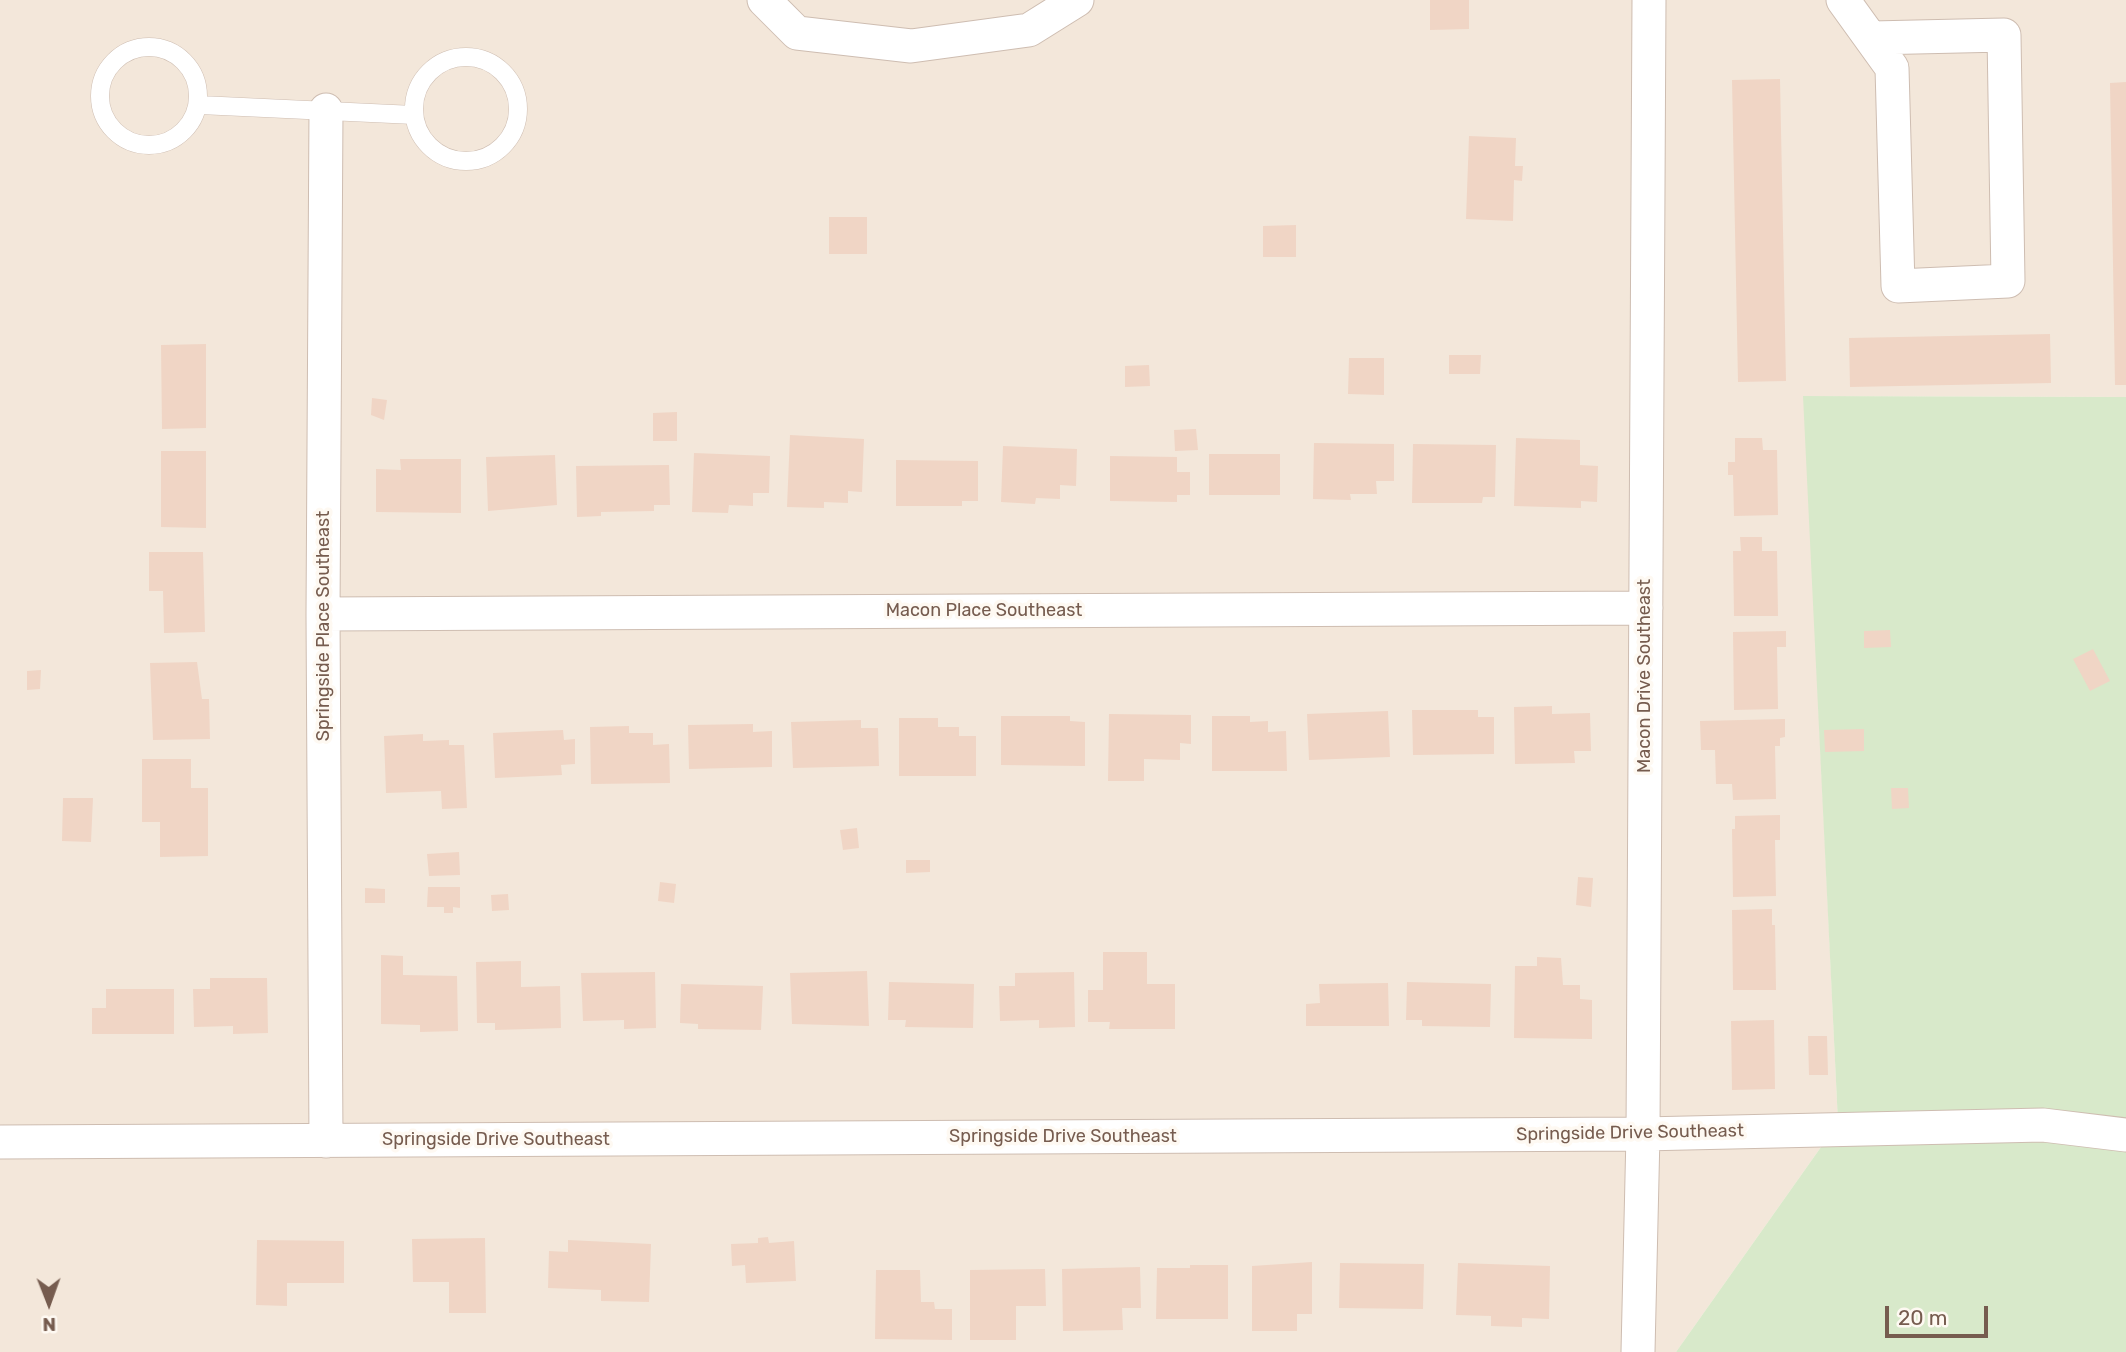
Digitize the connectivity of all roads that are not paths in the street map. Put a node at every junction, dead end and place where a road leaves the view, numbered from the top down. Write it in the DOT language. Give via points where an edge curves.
graph roads {
  1 [pos="764,0"];
  2 [pos="1077,0"];
  3 [pos="1650,0"];
  4 [pos="1843,0"];
  5 [pos="1872,38"];
  6 [pos="200,105"];
  7 [pos="326,110"];
  8 [pos="414,115"];
  9 [pos="1646,608"];
  10 [pos="323,614"];
  11 [pos="1643,1134"];
  12 [pos="2126,1135"];
  13 [pos="326,1141"];
  14 [pos="0,1142"];
  15 [pos="1638,1352"];
  1 -- 2 [label="street" via="797,33 911,46 1029,30"];
  3 -- 9 [label="street, Macon Drive Southeast"];
  4 -- 5 [label="street"];
  5 -- 5 [label="street" via="2004,36 2008,281 1898,286 1892,68"];
  6 -- 6 [label="lane" via="182,133 154,145 138,145 111,128 103,115 100,84 119,56 134,49 167,50 192,72"];
  6 -- 7 [label="lane"];
  7 -- 8 [label="lane"];
  7 -- 10 [label="street, Springside Place Southeast"];
  8 -- 8 [label="lane" via="421,81 448,59 465,56 498,66 517,94 519,111 507,143 478,160 460,161 428,146"];
  9 -- 10 [label="street, Macon Place Southeast"];
  9 -- 11 [label="street, Macon Drive Southeast"];
  10 -- 13 [label="street, Springside Place Southeast"];
  11 -- 12 [label="street, Springside Drive Southeast" via="2043,1125"];
  11 -- 13 [label="street, Springside Drive Southeast"];
  11 -- 15 [label="street, Macon Drive Southeast"];
  13 -- 14 [label="street, Springside Drive Southeast"];
}
